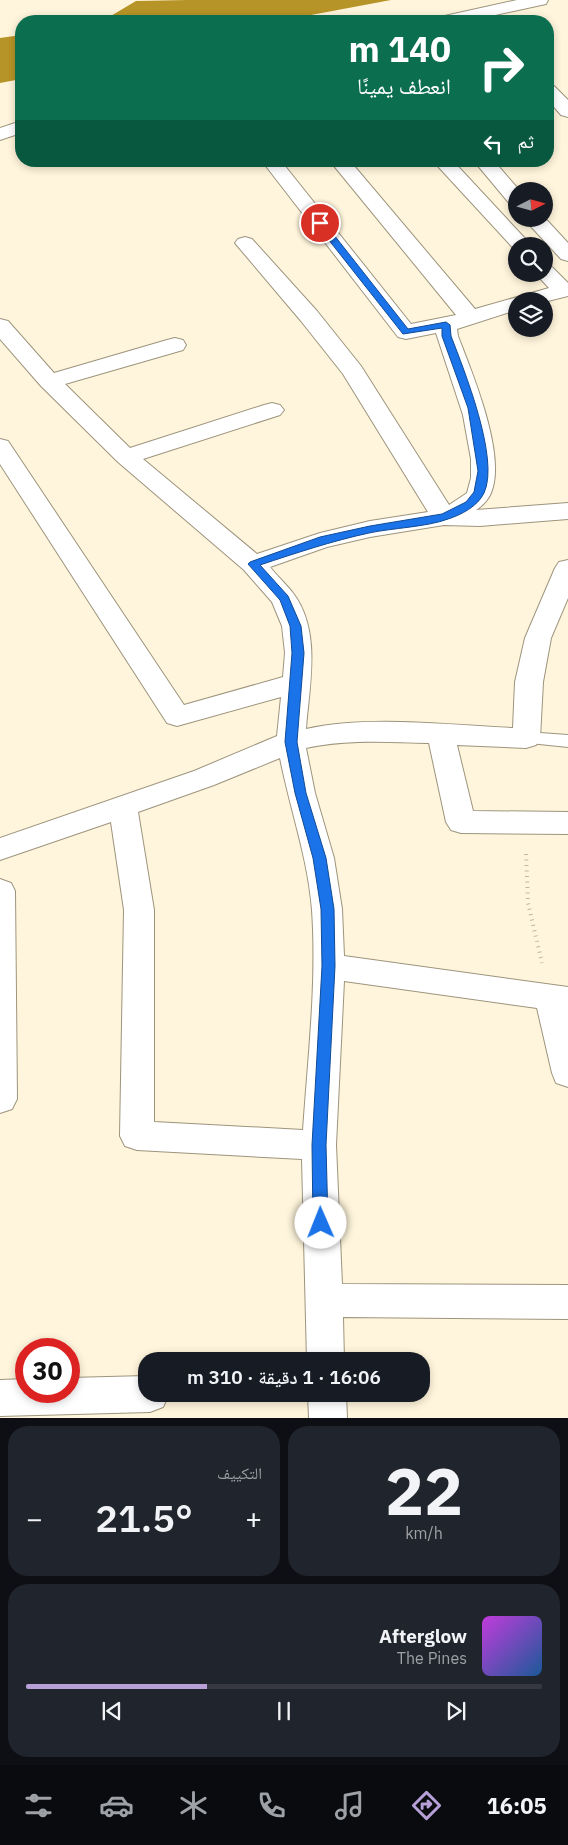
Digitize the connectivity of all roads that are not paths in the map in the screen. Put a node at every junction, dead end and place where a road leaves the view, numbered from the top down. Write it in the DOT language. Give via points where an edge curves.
graph roads {
  1 [pos="540,0"];
  2 [pos="491,15"];
  3 [pos="554,96"];
  4 [pos="568,111"];
  5 [pos="15,129"];
  6 [pos="0,134"];
  7 [pos="275,167"];
  8 [pos="344,167"];
  9 [pos="448,167"];
  10 [pos="488,167"];
  11 [pos="508,190"];
  12 [pos="542,228"];
  13 [pos="514,237"];
  14 [pos="245,243"];
  15 [pos="568,256"];
  16 [pos="553,278"];
  17 [pos="566,290"];
  18 [pos="553,293"];
  19 [pos="508,305"];
  20 [pos="469,316"];
  21 [pos="446,325"];
  22 [pos="1,329"];
  23 [pos="175,345"];
  24 [pos="49,381"];
  25 [pos="272,410"];
  26 [pos="0,446"];
  27 [pos="126,458"];
  28 [pos="568,511"];
  29 [pos="444,517"];
  30 [pos="253,564"];
  31 [pos="568,568"];
  32 [pos="296,683"];
  33 [pos="442,734"];
  34 [pos="526,738"];
  35 [pos="291,742"];
  36 [pos="568,742"];
  37 [pos="123,806"];
  38 [pos="568,823"];
  39 [pos="0,849"];
  40 [pos="0,891"];
  41 [pos="328,966"];
  42 [pos="559,999"];
  43 [pos="568,1073"];
  44 [pos="0,1099"];
  45 [pos="319,1145"];
  46 [pos="323,1300"];
  47 [pos="568,1302"];
  48 [pos="326,1352"];
  49 [pos="138,1394"];
  50 [pos="0,1398"];
  51 [pos="327,1402"];
  52 [pos="328,1418"];
  1 -- 2 [label="street"];
  3 -- 4 [label="street"];
  5 -- 6 [label="street"];
  7 -- 21 [label="street" via="406,332"];
  8 -- 20 [label="street"];
  9 -- 13 [label="street"];
  10 -- 11 [label="street"];
  12 -- 15 [label="street"];
  14 -- 29 [label="street" via="353,371"];
  16 -- 17 [label="street"];
  17 -- 18 [label="street"];
  19 -- 20 [label="street"];
  20 -- 21 [label="street"];
  21 -- 29 [label="street" via="473,408 483,471 479,493 470,504"];
  22 -- 24 [label="street"];
  23 -- 24 [label="street"];
  24 -- 27 [label="street"];
  25 -- 27 [label="street"];
  26 -- 32 [label="street" via="177,716"];
  27 -- 30 [label="street"];
  28 -- 29 [label="street" via="480,518"];
  29 -- 30 [label="street" via="320,541"];
  30 -- 32 [label="street" via="284,599 295,626 298,653"];
  31 -- 34 [label="street" via="538,638 529,682"];
  32 -- 35 [label="street"];
  33 -- 34 [label="street"];
  33 -- 35 [label="street" via="327,734"];
  33 -- 38 [label="street" via="461,822"];
  34 -- 36 [label="lane"];
  35 -- 37 [label="street" via="204,778"];
  35 -- 41 [label="street" via="300,793 319,858 327,909"];
  37 -- 39 [label="street"];
  37 -- 45 [label="street" via="139,910 137,1136"];
  40 -- 44 [label="street"];
  41 -- 42 [label="street"];
  41 -- 45 [label="street"];
  42 -- 43 [label="street"];
  45 -- 46 [label="street"];
  46 -- 47 [label="street"];
  46 -- 48 [label="street"];
  49 -- 50 [label="street"];
  51 -- 52 [label="street"];
}
